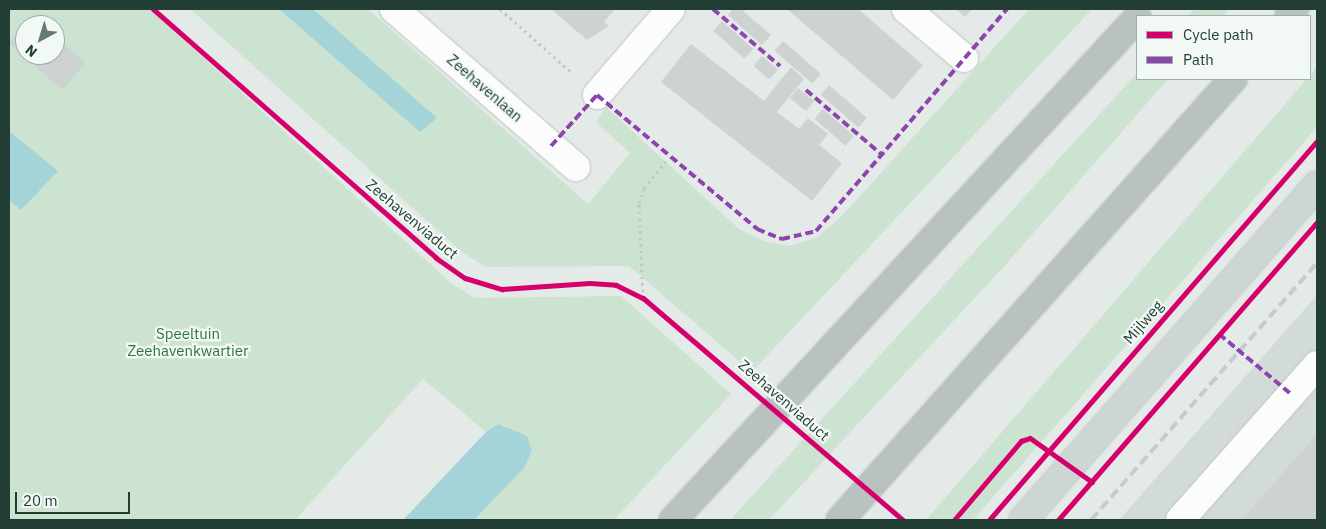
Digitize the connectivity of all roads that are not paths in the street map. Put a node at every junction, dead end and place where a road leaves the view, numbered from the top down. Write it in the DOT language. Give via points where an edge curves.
graph roads {
  1 [pos="394,9"];
  2 [pos="671,9"];
  3 [pos="906,9"];
  4 [pos="1136,19"];
  5 [pos="964,58"];
  6 [pos="1232,80"];
  7 [pos="597,95"];
  8 [pos="576,167"];
  9 [pos="1317,185"];
  10 [pos="1317,365"];
  11 [pos="673,520"];
  12 [pos="840,520"];
  13 [pos="1023,520"];
  14 [pos="1180,520"];
  1 -- 8 [label="street, Zeehavenlaan"];
  2 -- 7 [label="street"];
  3 -- 5 [label="street"];
  4 -- 11 [label="highway"];
  6 -- 12 [label="highway"];
  9 -- 13 [label="main road"];
  10 -- 14 [label="street"];
}
